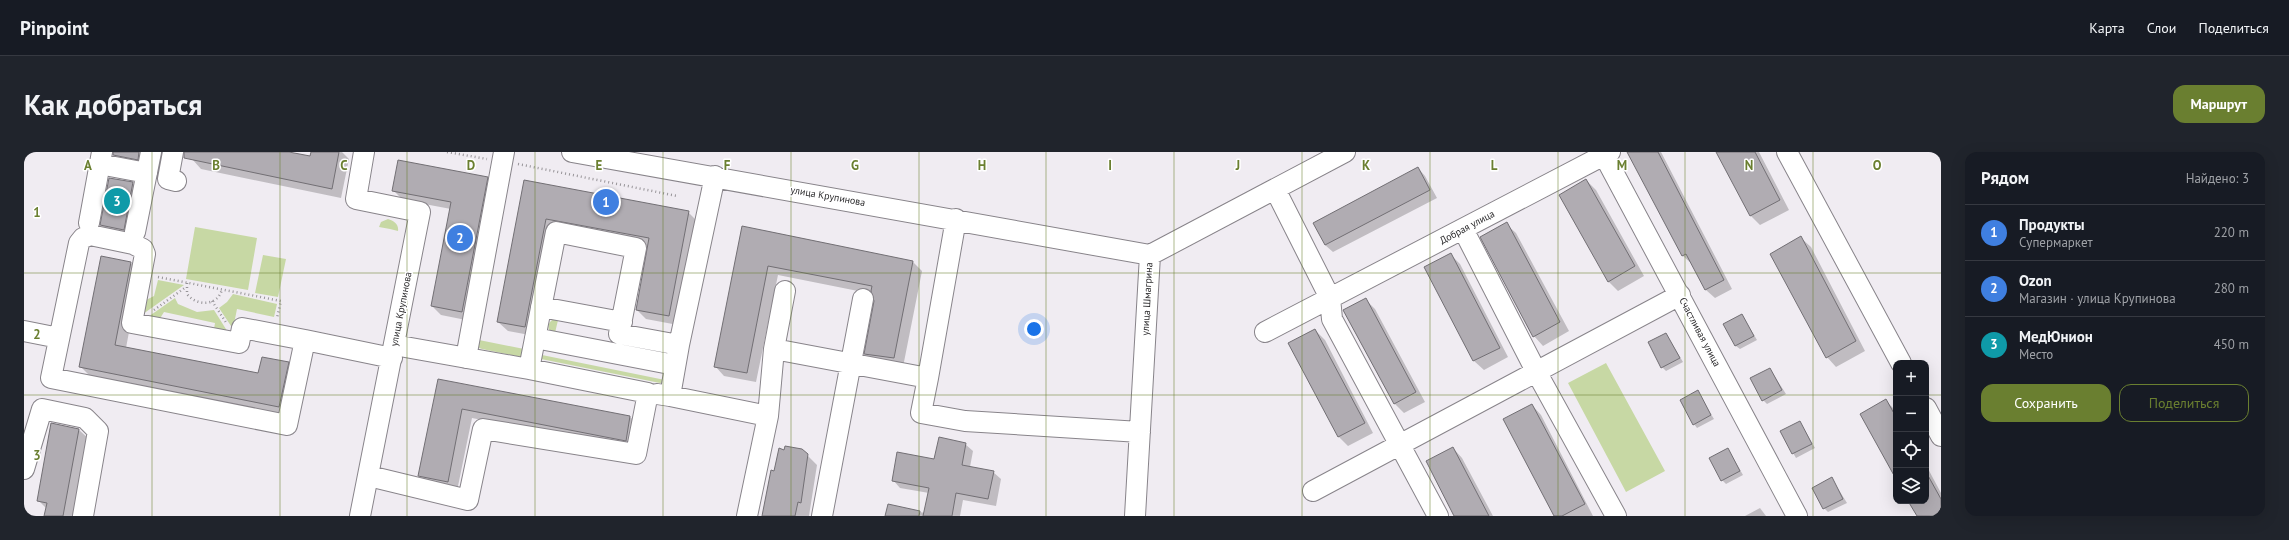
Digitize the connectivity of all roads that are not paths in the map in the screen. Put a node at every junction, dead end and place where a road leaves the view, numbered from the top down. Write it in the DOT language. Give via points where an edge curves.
graph roads {
  1 [pos="151,152"];
  2 [pos="173,152"];
  3 [pos="364,152"];
  4 [pos="572,152"];
  5 [pos="1345,152"];
  6 [pos="1787,152"];
  7 [pos="1607,154"];
  8 [pos="503,157"];
  9 [pos="100,158"];
  10 [pos="146,173"];
  11 [pos="715,176"];
  12 [pos="176,180"];
  13 [pos="1275,189"];
  14 [pos="956,219"];
  15 [pos="88,223"];
  16 [pos="1463,229"];
  17 [pos="135,232"];
  18 [pos="1150,255"];
  19 [pos="785,291"];
  20 [pos="1680,295"];
  21 [pos="1330,298"];
  22 [pos="863,299"];
  23 [pos="541,307"];
  24 [pos="622,322"];
  25 [pos="24,331"];
  26 [pos="1264,332"];
  27 [pos="59,338"];
  28 [pos="535,338"];
  29 [pos="305,340"];
  30 [pos="679,345"];
  31 [pos="774,349"];
  32 [pos="393,351"];
  33 [pos="466,358"];
  34 [pos="1899,360"];
  35 [pos="850,364"];
  36 [pos="675,365"];
  37 [pos="529,369"];
  38 [pos="1537,373"];
  39 [pos="928,378"];
  40 [pos="648,393"];
  41 [pos="670,396"];
  42 [pos="1929,414"];
  43 [pos="768,416"];
  44 [pos="1140,432"];
  45 [pos="1941,436"];
  46 [pos="1400,445"];
  47 [pos="24,468"];
  48 [pos="369,476"];
  49 [pos="1313,491"];
  50 [pos="83,516"];
  51 [pos="360,516"];
  52 [pos="747,516"];
  53 [pos="822,516"];
  54 [pos="1135,516"];
  55 [pos="1438,516"];
  56 [pos="1616,516"];
  57 [pos="1797,516"];
  1 -- 10 [label="street"];
  2 -- 12 [label="street" via="168,179"];
  3 -- 32 [label="street, улица Крупинова" via="356,199 420,212"];
  4 -- 11 [label="street, улица Крупинова"];
  5 -- 13 [label="street, улица Шмагрина"];
  6 -- 34 [label="street"];
  7 -- 16 [label="street, Добрая улица"];
  7 -- 20 [label="street, Счастливая улица"];
  8 -- 33 [label="street"];
  9 -- 10 [label="street"];
  9 -- 15 [label="street"];
  10 -- 17 [label="street"];
  11 -- 14 [label="street, улица Крупинова"];
  11 -- 30 [label="street"];
  13 -- 18 [label="street, улица Шмагрина"];
  13 -- 21 [label="street"];
  14 -- 18 [label="street, улица Крупинова"];
  14 -- 39 [label="street"];
  16 -- 21 [label="street, Добрая улица"];
  16 -- 38 [label="street"];
  18 -- 44 [label="street, улица Шмагрина"];
  19 -- 31 [label="street"];
  20 -- 38 [label="street"];
  20 -- 57 [label="street, Счастливая улица"];
  21 -- 26 [label="street, Добрая улица"];
  21 -- 46 [label="street" via="1332,319"];
  22 -- 35 [label="street"];
  23 -- 24 [label="street"];
  23 -- 24 [label="street" via="556,232 636,248"];
  23 -- 28 [label="street"];
  24 -- 30 [label="street" via="619,334"];
  25 -- 27 [label="street"];
  27 -- 29 [label="street" via="51,378 287,425"];
  27 -- 29 [label="street" via="79,243 90,235 140,246 145,254 132,324 239,343 242,328"];
  28 -- 36 [label="street"];
  28 -- 37 [label="street"];
  29 -- 32 [label="street"];
  30 -- 36 [label="street"];
  31 -- 35 [label="street"];
  31 -- 43 [label="street"];
  32 -- 33 [label="street"];
  32 -- 48 [label="street, улица Крупинова"];
  33 -- 37 [label="street"];
  35 -- 39 [label="street"];
  35 -- 53 [label="street"];
  36 -- 41 [label="street"];
  37 -- 40 [label="street"];
  38 -- 46 [label="street"];
  38 -- 56 [label="street"];
  39 -- 44 [label="street" via="921,413 965,421"];
  40 -- 41 [label="street"];
  40 -- 48 [label="street" via="636,454 483,429 468,500"];
  41 -- 43 [label="street"];
  42 -- 45 [label="street"];
  43 -- 52 [label="street"];
  44 -- 54 [label="street, улица Шмагрина"];
  46 -- 49 [label="street"];
  46 -- 55 [label="street"];
  47 -- 50 [label="street" via="42,409 85,418 98,432"];
  48 -- 51 [label="street, улица Крупинова"];
}
